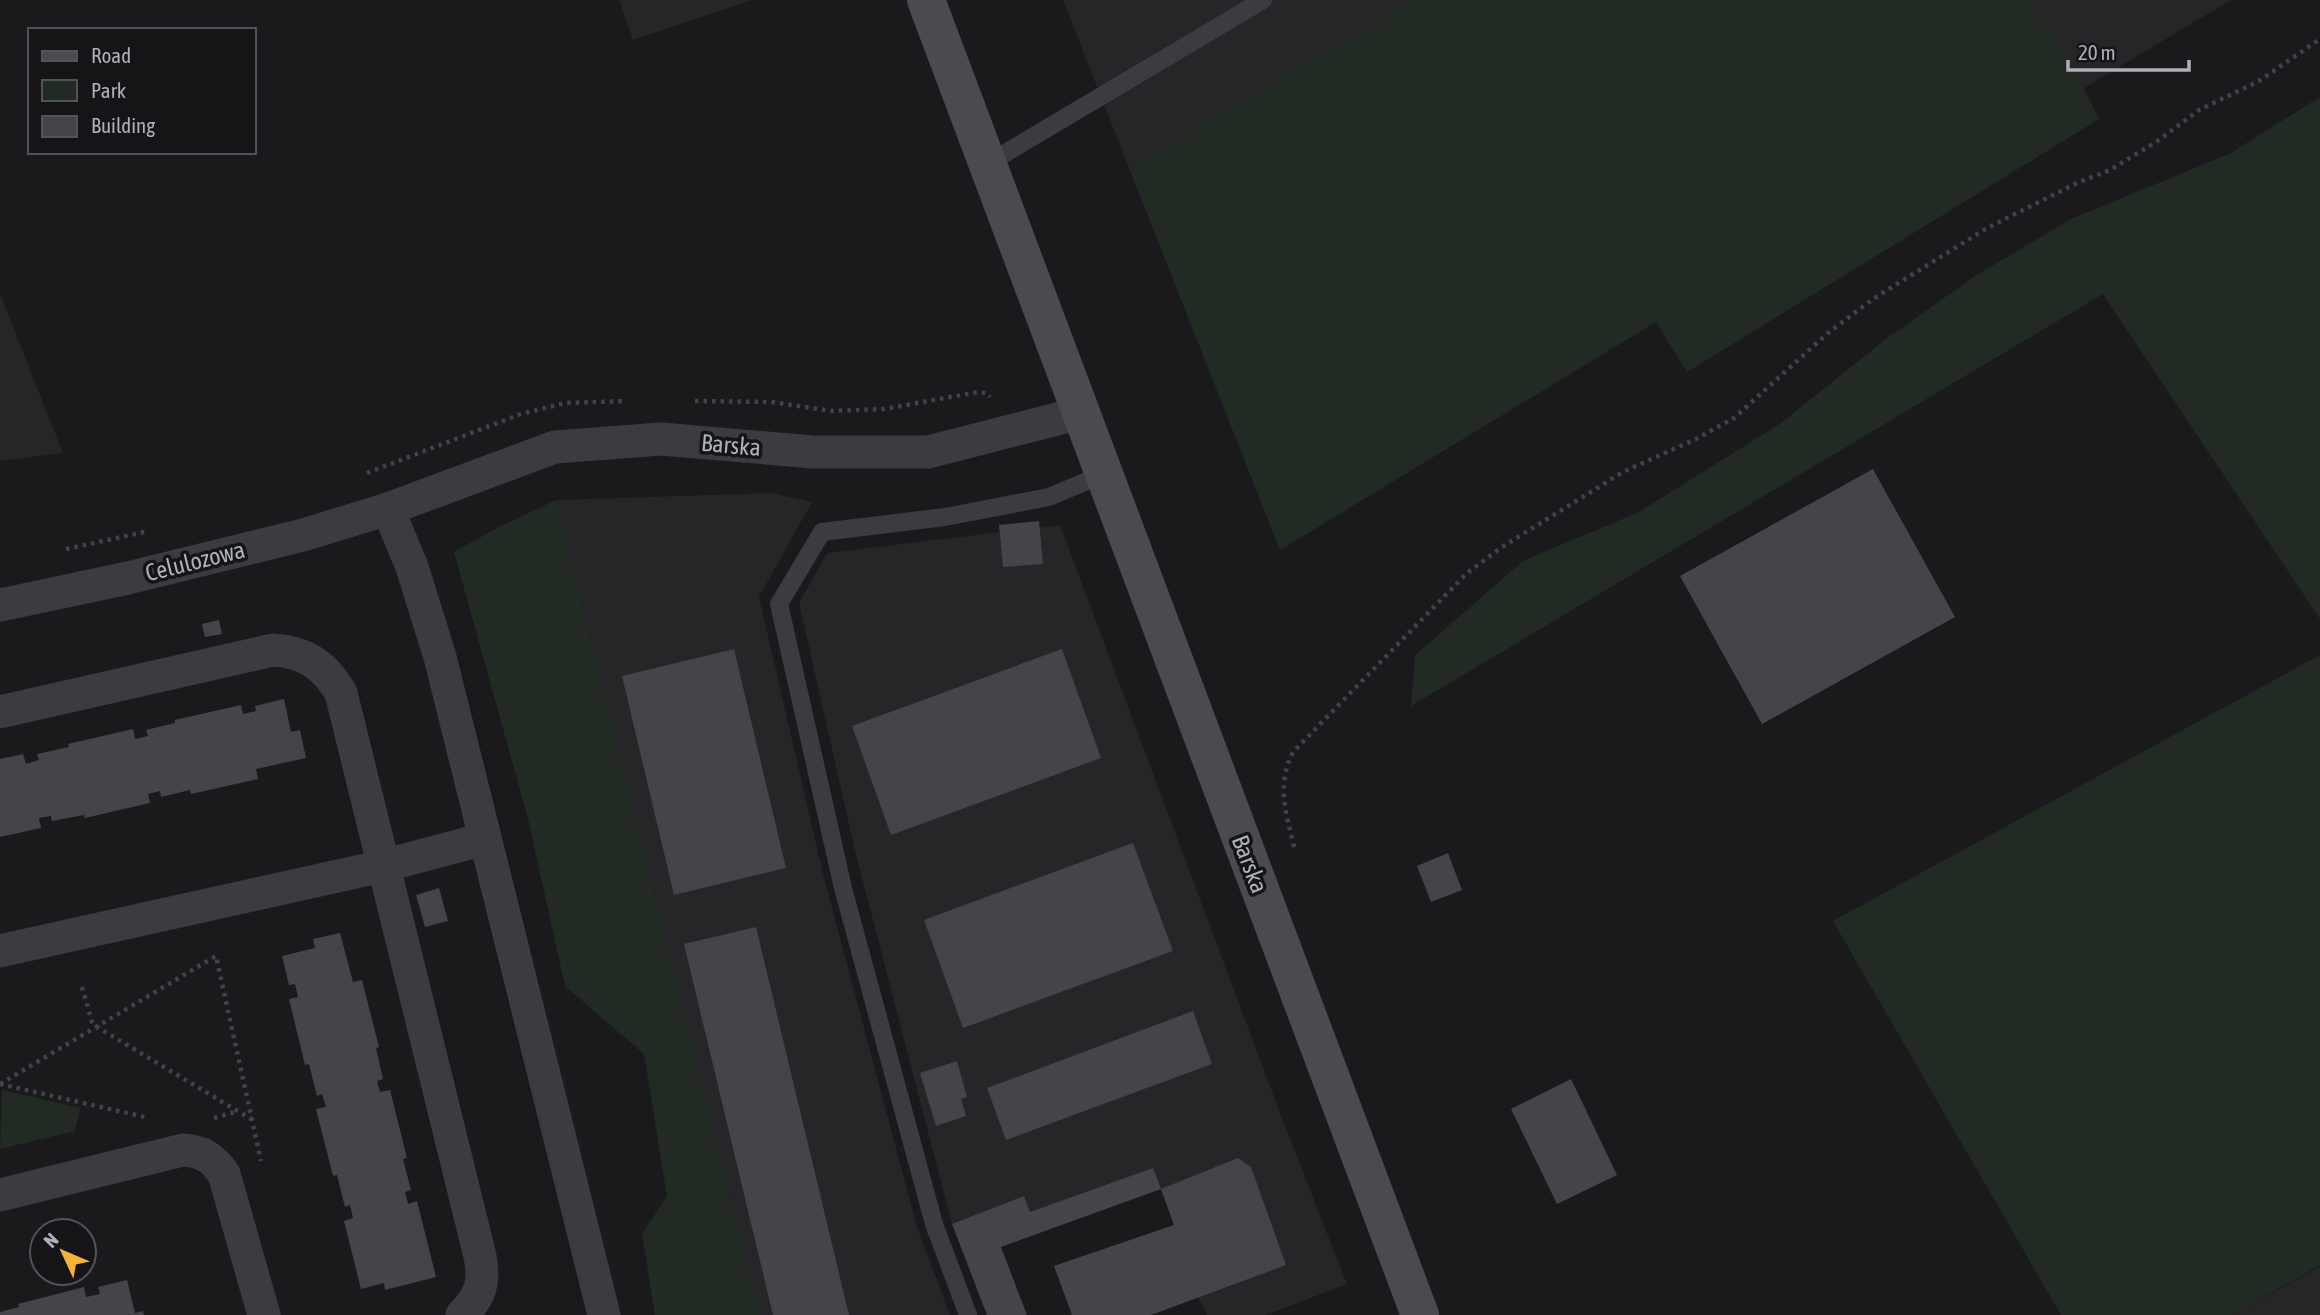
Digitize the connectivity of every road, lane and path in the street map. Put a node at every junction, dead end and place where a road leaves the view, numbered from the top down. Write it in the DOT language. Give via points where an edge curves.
graph roads {
  1 [pos="926,0"];
  2 [pos="1263,0"];
  3 [pos="2320,39"];
  4 [pos="987,164"];
  5 [pos="1081,413"];
  6 [pos="1104,474"];
  7 [pos="388,509"];
  8 [pos="0,605"];
  9 [pos="0,712"];
  10 [pos="484,839"];
  11 [pos="1294,847"];
  12 [pos="383,866"];
  13 [pos="0,951"];
  14 [pos="82,987"];
  15 [pos="97,1027"];
  16 [pos="0,1084"];
  17 [pos="252,1119"];
  18 [pos="155,1120"];
  19 [pos="262,1165"];
  20 [pos="0,1195"];
  21 [pos="264,1315"];
  22 [pos="462,1315"];
  23 [pos="604,1315"];
  24 [pos="968,1315"];
  25 [pos="1420,1315"];
  1 -- 4 [label="street, Barska"];
  2 -- 4 [label="lane"];
  3 -- 11 [label="path" via="2259,81 2199,110 2110,170 1987,228 1873,299 1822,338 1734,418 1623,472 1467,573 1293,752 1282,796"];
  4 -- 5 [label="street, Barska"];
  5 -- 6 [label="street, Barska"];
  5 -- 7 [label="street, Barska" via="928,452 813,452 661,439 555,447"];
  6 -- 24 [label="lane" via="1049,497 945,517 822,532 779,604 847,901 933,1224"];
  6 -- 25 [label="street, Barska"];
  7 -- 8 [label="street, Celulozowa" via="303,535"];
  7 -- 10 [label="street" via="440,657"];
  9 -- 12 [label="street" via="273,650 305,656 322,667 341,693"];
  10 -- 12 [label="street"];
  10 -- 23 [label="street"];
  12 -- 13 [label="street"];
  12 -- 22 [label="street" via="483,1272 474,1303"];
  14 -- 15 [label="path"];
  15 -- 16 [label="path"];
  15 -- 17 [label="path"];
  15 -- 17 [label="path" via="216,956"];
  16 -- 18 [label="path"];
  17 -- 19 [label="path"];
  20 -- 21 [label="street" via="183,1150 207,1155 224,1174"];
}
